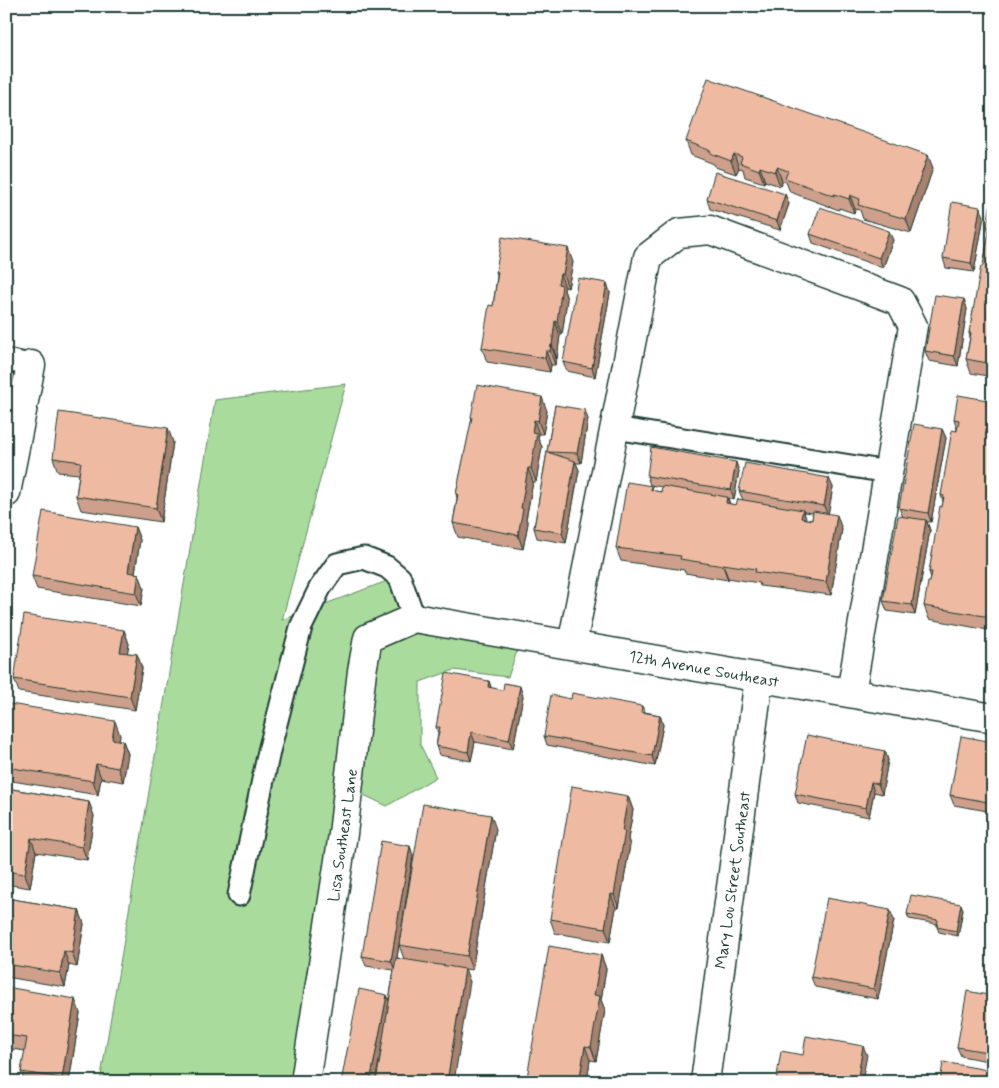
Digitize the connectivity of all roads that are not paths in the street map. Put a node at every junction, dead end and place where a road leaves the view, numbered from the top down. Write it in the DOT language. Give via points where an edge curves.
graph roads {
  1 [pos="19,363"];
  2 [pos="615,428"];
  3 [pos="888,472"];
  4 [pos="6,493"];
  5 [pos="414,618"];
  6 [pos="572,646"];
  7 [pos="759,678"];
  8 [pos="851,693"];
  9 [pos="993,718"];
  10 [pos="238,896"];
  11 [pos="305,1082"];
  12 [pos="704,1082"];
  1 -- 4 [label="street"];
  2 -- 3 [label="lane"];
  2 -- 3 [label="street" via="648,257 678,233 710,230 900,300 912,326"];
  2 -- 6 [label="street"];
  3 -- 8 [label="street"];
  5 -- 6 [label="street, 12th Avenue Southeast"];
  5 -- 10 [label="lane" via="400,578 388,567 364,558 337,564 320,588 301,627 269,751"];
  5 -- 11 [label="street, Lisa Southeast Lane" via="368,638 343,834"];
  6 -- 7 [label="street, 12th Avenue Southeast"];
  7 -- 8 [label="street, 12th Avenue Southeast"];
  7 -- 12 [label="street, Mary Lou Street Southeast"];
  8 -- 9 [label="street, 12th Avenue Southeast"];
}
